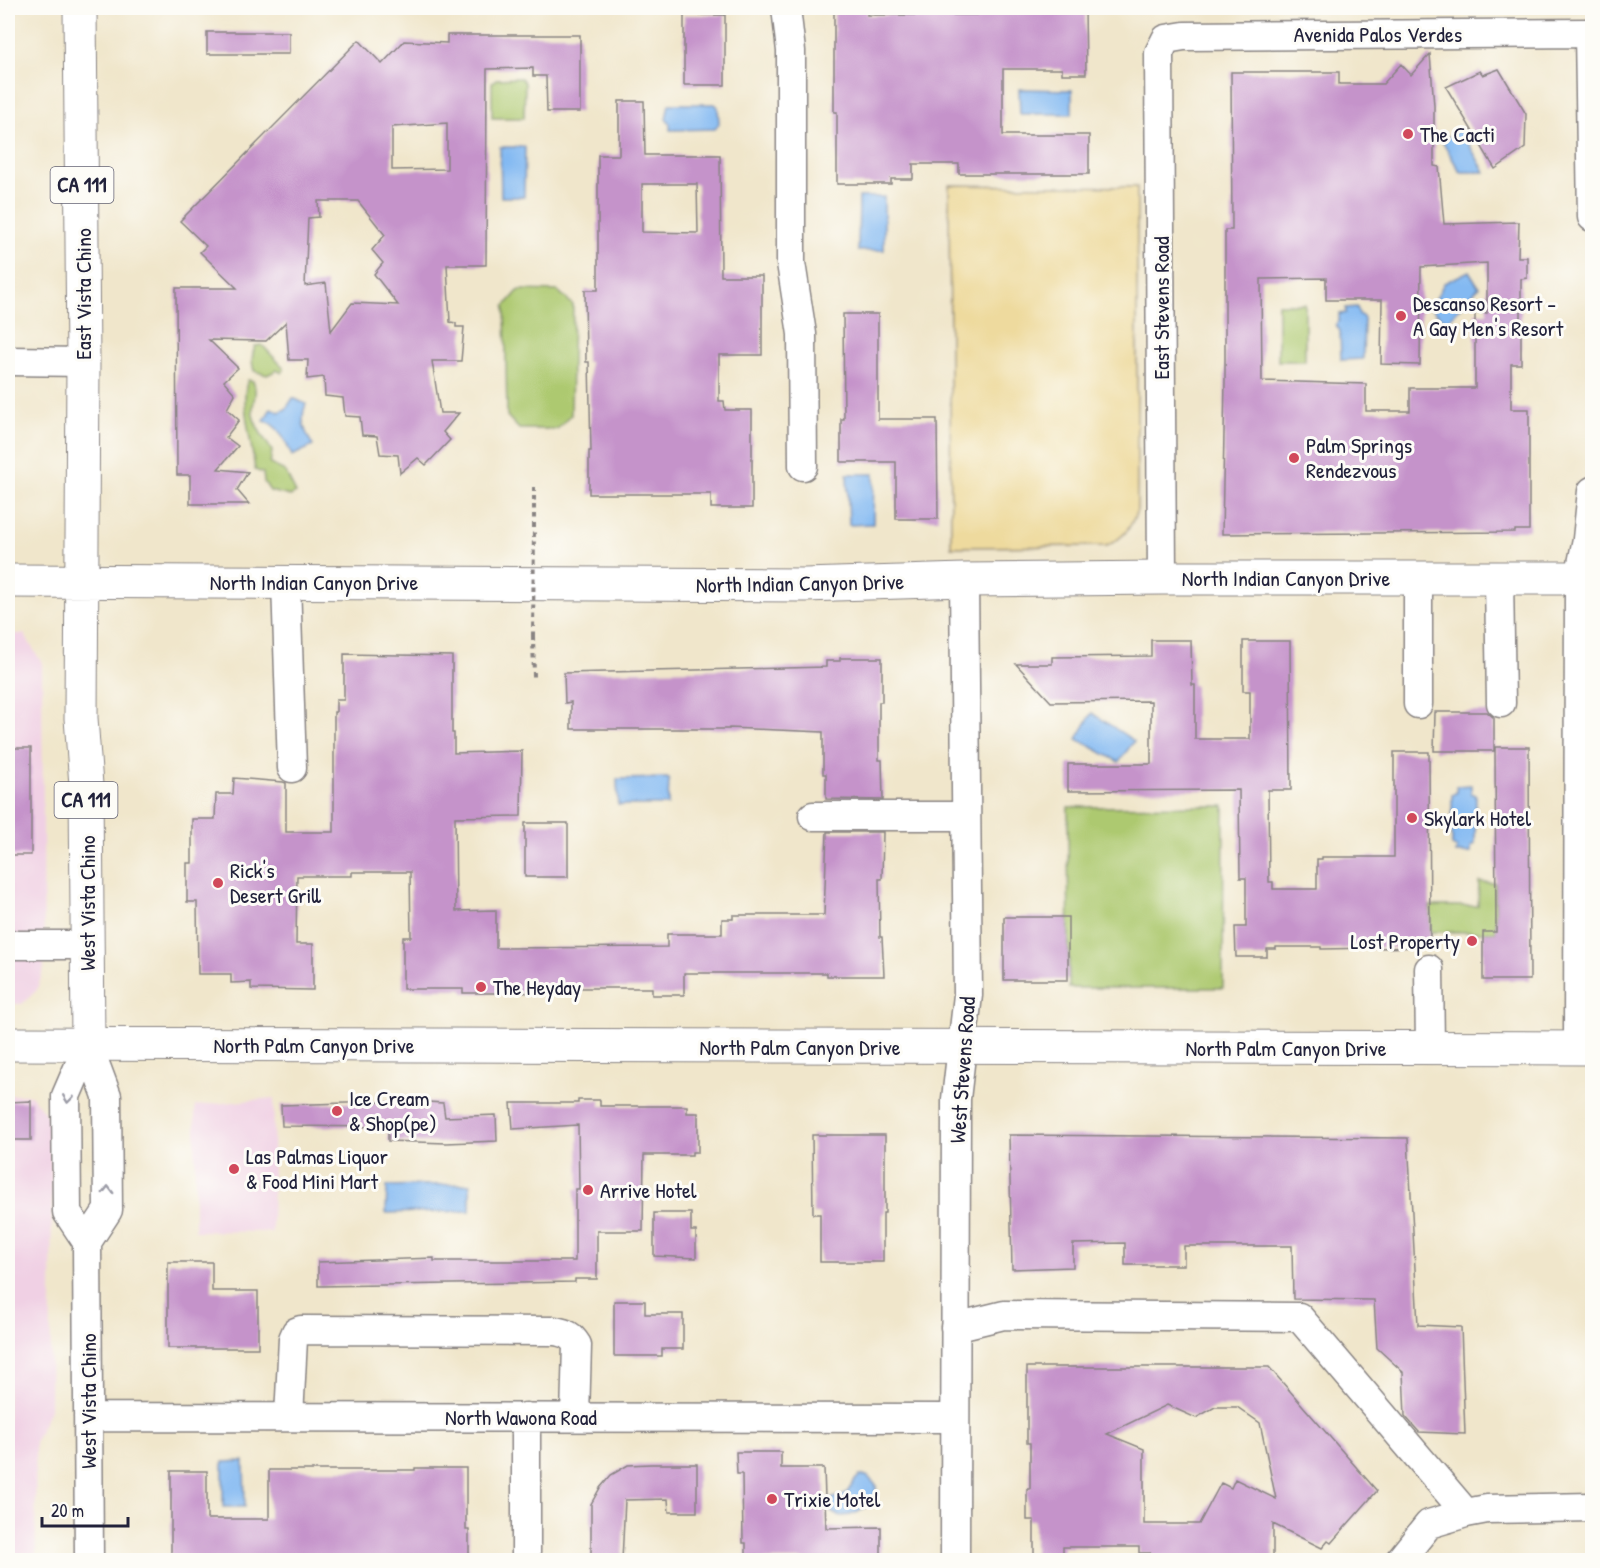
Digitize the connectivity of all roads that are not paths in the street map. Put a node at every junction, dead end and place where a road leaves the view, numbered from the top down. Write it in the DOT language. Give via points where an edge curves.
graph roads {
  1 [pos="80,8"];
  2 [pos="786,8"];
  3 [pos="1166,39"];
  4 [pos="1593,217"];
  5 [pos="8,361"];
  6 [pos="84,362"];
  7 [pos="803,466"];
  8 [pos="1593,491"];
  9 [pos="1162,578"];
  10 [pos="1418,578"];
  11 [pos="1499,578"];
  12 [pos="1586,578"];
  13 [pos="964,580"];
  14 [pos="8,581"];
  15 [pos="82,581"];
  16 [pos="286,582"];
  17 [pos="1501,703"];
  18 [pos="1418,704"];
  19 [pos="292,768"];
  20 [pos="813,816"];
  21 [pos="966,816"];
  22 [pos="1586,853"];
  23 [pos="8,945"];
  24 [pos="87,945"];
  25 [pos="1429,969"];
  26 [pos="8,1044"];
  27 [pos="88,1045"];
  28 [pos="1431,1047"];
  29 [pos="962,1048"];
  30 [pos="1586,1048"];
  31 [pos="87,1242"];
  32 [pos="955,1327"];
  33 [pos="88,1417"];
  34 [pos="289,1417"];
  35 [pos="526,1417"];
  36 [pos="575,1417"];
  37 [pos="955,1418"];
  38 [pos="1593,1508"];
  39 [pos="1466,1513"];
  40 [pos="89,1560"];
  41 [pos="526,1560"];
  42 [pos="955,1560"];
  43 [pos="1400,1560"];
  1 -- 6 [label="main road, East Vista Chino / CA 111"];
  2 -- 7 [label="street" via="790,51 791,263 802,334"];
  3 -- 4 [label="street, Avenida Palos Verdes" via="1589,33"];
  3 -- 9 [label="street, East Stevens Road" via="1159,52"];
  5 -- 6 [label="street"];
  6 -- 15 [label="main road, East Vista Chino / CA 111"];
  8 -- 12 [label="street"];
  9 -- 10 [label="main road, North Indian Canyon Drive"];
  9 -- 13 [label="main road, North Indian Canyon Drive"];
  10 -- 11 [label="main road, North Indian Canyon Drive"];
  10 -- 18 [label="street"];
  11 -- 12 [label="main road, North Indian Canyon Drive"];
  11 -- 17 [label="street"];
  12 -- 22 [label="street"];
  13 -- 16 [label="main road, North Indian Canyon Drive" via="805,585"];
  13 -- 21 [label="street, West Stevens Road"];
  14 -- 15 [label="main road, North Indian Canyon Drive"];
  15 -- 16 [label="main road, North Indian Canyon Drive"];
  15 -- 24 [label="main road, West Vista Chino / CA 111"];
  16 -- 19 [label="street"];
  20 -- 21 [label="street"];
  21 -- 29 [label="street, West Stevens Road" via="968,996"];
  22 -- 30 [label="street"];
  23 -- 24 [label="street"];
  24 -- 27 [label="main road, West Vista Chino / CA 111"];
  25 -- 28 [label="street"];
  26 -- 27 [label="main road, North Palm Canyon Drive"];
  27 -- 29 [label="main road, North Palm Canyon Drive"];
  31 -- 27 [label="street, West Vista Chino, one-way" via="108,1210 107,1096"];
  27 -- 31 [label="street, West Vista Chino, one-way" via="66,1096 67,1212"];
  28 -- 29 [label="main road, North Palm Canyon Drive"];
  28 -- 30 [label="main road, North Palm Canyon Drive"];
  29 -- 32 [label="street, West Stevens Road" via="956,1099"];
  31 -- 33 [label="street, West Vista Chino"];
  32 -- 37 [label="street, West Stevens Road"];
  32 -- 39 [label="street" via="1004,1315 1299,1317"];
  33 -- 34 [label="street, North Wawona Road"];
  33 -- 40 [label="street, West Vista Chino"];
  34 -- 35 [label="street, North Wawona Road"];
  34 -- 36 [label="street" via="293,1339 301,1330 566,1333 577,1345"];
  35 -- 36 [label="street, North Wawona Road"];
  35 -- 41 [label="street"];
  36 -- 37 [label="street, North Wawona Road"];
  37 -- 42 [label="street, West Stevens Road"];
  38 -- 39 [label="street" via="1487,1509"];
  39 -- 43 [label="street" via="1429,1524"];
}
